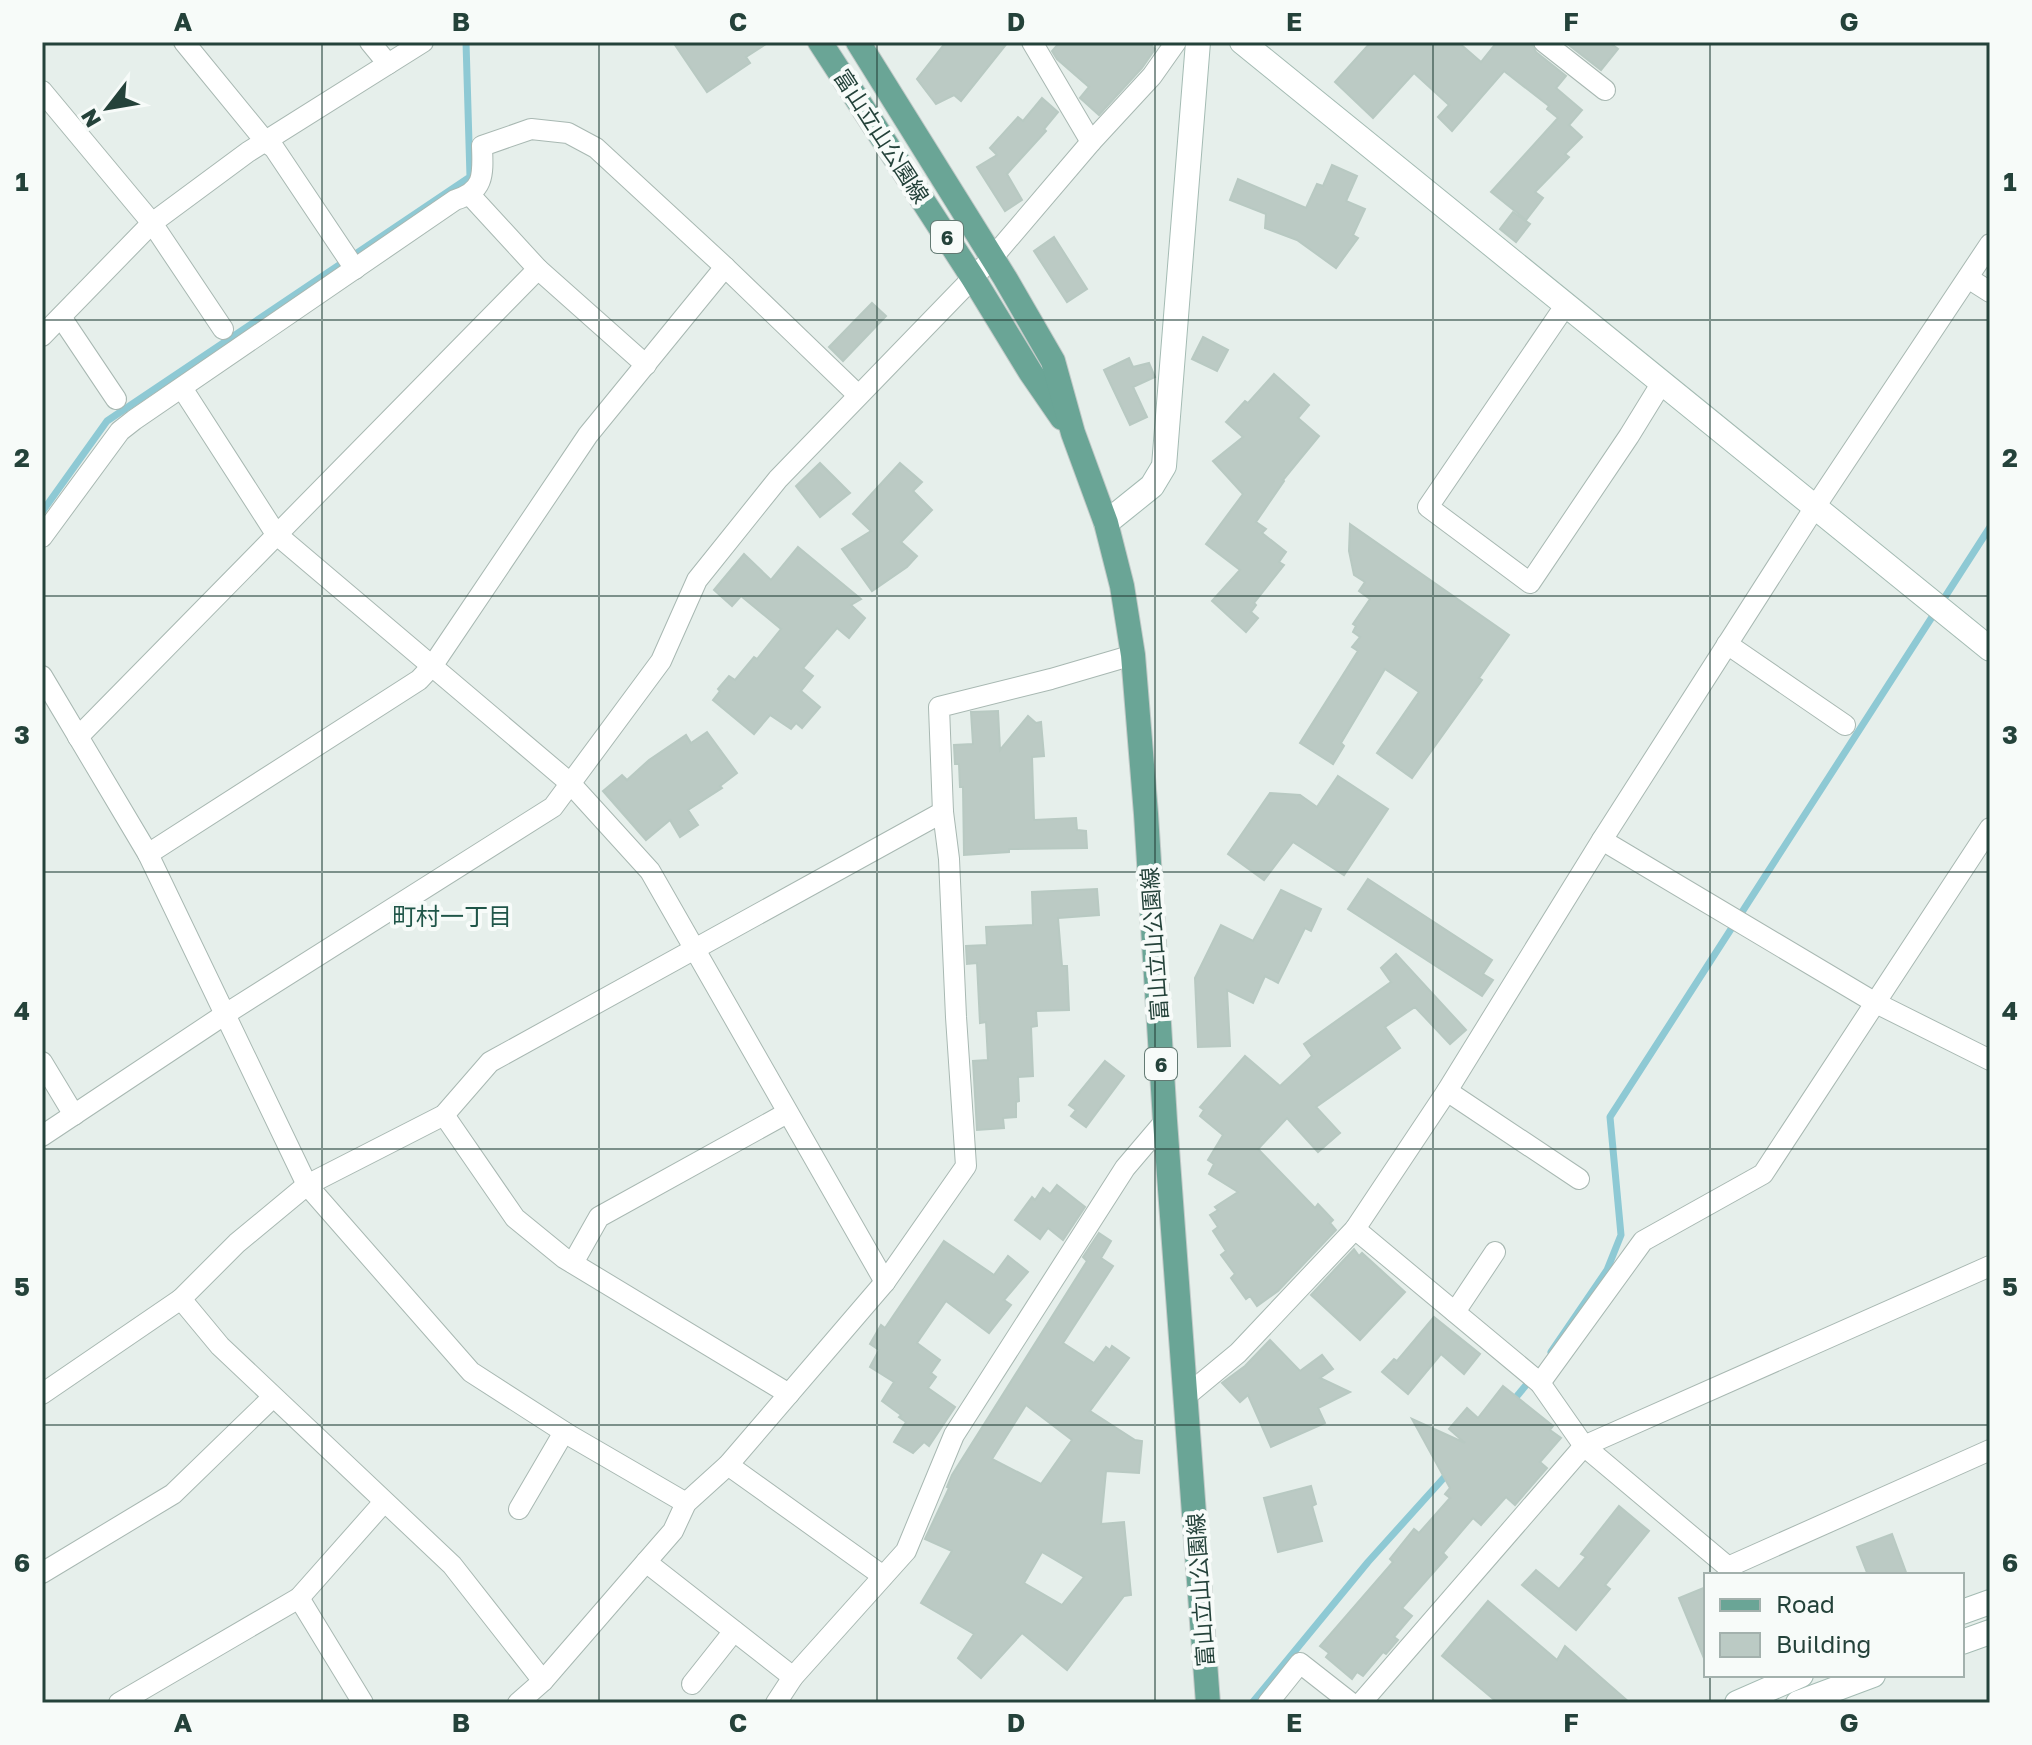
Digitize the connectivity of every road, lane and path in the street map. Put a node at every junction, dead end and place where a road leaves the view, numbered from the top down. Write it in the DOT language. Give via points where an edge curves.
graph roads {
  1 [pos="184,42"];
  2 [pos="370,42"];
  3 [pos="423,42"];
  4 [pos="820,42"];
  5 [pos="858,42"];
  6 [pos="1032,42"];
  7 [pos="1176,42"];
  8 [pos="1198,42"];
  9 [pos="1242,42"];
  10 [pos="1544,42"];
  11 [pos="388,64"];
  12 [pos="1605,90"];
  13 [pos="42,91"];
  14 [pos="265,141"];
  15 [pos="1091,142"];
  16 [pos="470,195"];
  17 [pos="152,223"];
  18 [pos="1990,244"];
  19 [pos="993,257"];
  20 [pos="725,267"];
  21 [pos="355,269"];
  22 [pos="538,269"];
  23 [pos="973,278"];
  24 [pos="1968,278"];
  25 [pos="1990,292"];
  26 [pos="1565,306"];
  27 [pos="50,321"];
  28 [pos="223,329"];
  29 [pos="646,365"];
  30 [pos="1661,384"];
  31 [pos="182,388"];
  32 [pos="858,395"];
  33 [pos="116,399"];
  34 [pos="1073,433"];
  35 [pos="1815,507"];
  36 [pos="46,521"];
  37 [pos="1106,523"];
  38 [pos="276,534"];
  39 [pos="1727,644"];
  40 [pos="1990,649"];
  41 [pos="1133,655"];
  42 [pos="433,665"];
  43 [pos="42,676"];
  44 [pos="1845,725"];
  45 [pos="78,737"];
  46 [pos="570,783"];
  47 [pos="943,812"];
  48 [pos="1990,828"];
  49 [pos="1602,840"];
  50 [pos="148,854"];
  51 [pos="695,949"];
  52 [pos="1874,1002"];
  53 [pos="224,1015"];
  54 [pos="1990,1060"];
  55 [pos="42,1062"];
  56 [pos="1447,1091"];
  57 [pos="787,1113"];
  58 [pos="74,1115"];
  59 [pos="444,1115"];
  60 [pos="1165,1121"];
  61 [pos="42,1136"];
  62 [pos="1579,1179"];
  63 [pos="307,1185"];
  64 [pos="1355,1229"];
  65 [pos="1495,1252"];
  66 [pos="573,1263"];
  67 [pos="1990,1266"];
  68 [pos="885,1282"];
  69 [pos="181,1299"];
  70 [pos="1455,1312"];
  71 [pos="1540,1383"];
  72 [pos="42,1394"];
  73 [pos="789,1394"];
  74 [pos="1186,1396"];
  75 [pos="273,1397"];
  76 [pos="564,1432"];
  77 [pos="1584,1446"];
  78 [pos="1990,1450"];
  79 [pos="728,1465"];
  80 [pos="384,1502"];
  81 [pos="686,1503"];
  82 [pos="519,1509"];
  83 [pos="646,1562"];
  84 [pos="1730,1571"];
  85 [pos="42,1573"];
  86 [pos="883,1576"];
  87 [pos="299,1598"];
  88 [pos="1990,1602"];
  89 [pos="1964,1611"];
  90 [pos="734,1631"];
  91 [pos="1990,1632"];
  92 [pos="1964,1641"];
  93 [pos="793,1677"];
  94 [pos="1787,1677"];
  95 [pos="1868,1677"];
  96 [pos="543,1681"];
  97 [pos="692,1684"];
  98 [pos="1800,1702"];
  99 [pos="119,1703"];
  100 [pos="363,1703"];
  101 [pos="518,1703"];
  102 [pos="776,1703"];
  103 [pos="1208,1703"];
  104 [pos="1268,1703"];
  105 [pos="1351,1703"];
  106 [pos="1361,1703"];
  107 [pos="1737,1703"];
  1 -- 14 [label="street"];
  2 -- 11 [label="street"];
  3 -- 11 [label="street"];
  4 -- 23 [label="main road, 富山立山公園線 / 6"];
  5 -- 19 [label="main road, 富山立山公園線 / 6"];
  6 -- 15 [label="street"];
  7 -- 15 [label="street"];
  8 -- 37 [label="street" via="1164,466 1152,486"];
  9 -- 26 [label="street"];
  10 -- 12 [label="street"];
  11 -- 14 [label="street"];
  13 -- 17 [label="street"];
  14 -- 17 [label="street"];
  14 -- 21 [label="street"];
  15 -- 19 [label="street"];
  16 -- 20 [label="street" via="483,176 482,146 531,129 568,133 596,148"];
  16 -- 21 [label="street"];
  16 -- 22 [label="street"];
  17 -- 27 [label="street"];
  17 -- 28 [label="street"];
  18 -- 24 [label="street"];
  19 -- 23 [label="street"];
  19 -- 34 [label="main road, 富山立山公園線 / 6" via="1053,361"];
  20 -- 29 [label="street"];
  20 -- 32 [label="street"];
  21 -- 31 [label="street"];
  22 -- 29 [label="street"];
  22 -- 38 [label="street"];
  23 -- 32 [label="street"];
  23 -- 34 [label="main road, 富山立山公園線 / 6"];
  24 -- 25 [label="street"];
  24 -- 35 [label="street"];
  26 -- 30 [label="street"];
  26 -- 30 [label="street" via="1428,507 1530,583"];
  27 -- 33 [label="street"];
  29 -- 42 [label="street" via="588,435"];
  30 -- 35 [label="street"];
  31 -- 36 [label="street" via="120,431"];
  31 -- 38 [label="street"];
  32 -- 46 [label="street" via="778,479 697,580 661,661"];
  34 -- 37 [label="main road, 富山立山公園線 / 6"];
  35 -- 39 [label="street"];
  35 -- 40 [label="street"];
  37 -- 41 [label="main road, 富山立山公園線 / 6"];
  38 -- 42 [label="street"];
  38 -- 45 [label="street"];
  39 -- 44 [label="street"];
  39 -- 49 [label="street"];
  41 -- 47 [label="street" via="939,707"];
  41 -- 60 [label="main road, 富山立山公園線 / 6"];
  42 -- 46 [label="street"];
  42 -- 50 [label="street" via="419,680"];
  43 -- 45 [label="street"];
  45 -- 50 [label="street"];
  46 -- 51 [label="street" via="650,871"];
  46 -- 53 [label="street" via="553,807"];
  47 -- 51 [label="street"];
  47 -- 68 [label="street" via="966,1166"];
  48 -- 52 [label="street"];
  49 -- 52 [label="street"];
  49 -- 56 [label="street"];
  50 -- 53 [label="street"];
  51 -- 57 [label="street"];
  51 -- 59 [label="street" via="490,1062"];
  52 -- 54 [label="street"];
  52 -- 71 [label="street" via="1763,1174 1643,1241"];
  53 -- 58 [label="street"];
  53 -- 63 [label="street"];
  55 -- 58 [label="street"];
  56 -- 62 [label="street"];
  56 -- 64 [label="street"];
  57 -- 66 [label="street" via="599,1217"];
  57 -- 68 [label="street"];
  58 -- 61 [label="street"];
  59 -- 63 [label="street"];
  59 -- 66 [label="street" via="515,1218"];
  60 -- 74 [label="main road, 富山立山公園線 / 6"];
  60 -- 86 [label="street" via="1125,1168 954,1435 906,1551"];
  63 -- 69 [label="street"];
  63 -- 76 [label="street" via="471,1372"];
  64 -- 70 [label="street"];
  64 -- 74 [label="street" via="1238,1353"];
  65 -- 70 [label="street"];
  66 -- 73 [label="street"];
  67 -- 77 [label="street"];
  68 -- 73 [label="street"];
  69 -- 72 [label="street"];
  69 -- 75 [label="street"];
  70 -- 71 [label="street"];
  71 -- 77 [label="street"];
  73 -- 79 [label="street"];
  74 -- 103 [label="main road, 富山立山公園線 / 6"];
  75 -- 80 [label="street"];
  75 -- 85 [label="street" via="173,1494"];
  76 -- 81 [label="street"];
  76 -- 82 [label="street"];
  77 -- 84 [label="street"];
  77 -- 106 [label="street"];
  78 -- 84 [label="street"];
  79 -- 81 [label="street"];
  79 -- 86 [label="street"];
  80 -- 87 [label="street"];
  80 -- 96 [label="street" via="452,1565"];
  81 -- 83 [label="street" via="673,1531"];
  83 -- 90 [label="street"];
  83 -- 96 [label="street"];
  86 -- 93 [label="street"];
  87 -- 99 [label="street"];
  87 -- 100 [label="street"];
  88 -- 89 [label="street"];
  90 -- 93 [label="street"];
  90 -- 97 [label="street"];
  91 -- 92 [label="street"];
  93 -- 102 [label="street"];
  94 -- 98 [label="street"];
  94 -- 107 [label="street"];
  95 -- 98 [label="street"];
  96 -- 101 [label="street"];
  104 -- 105 [label="street" via="1300,1663"];
}
